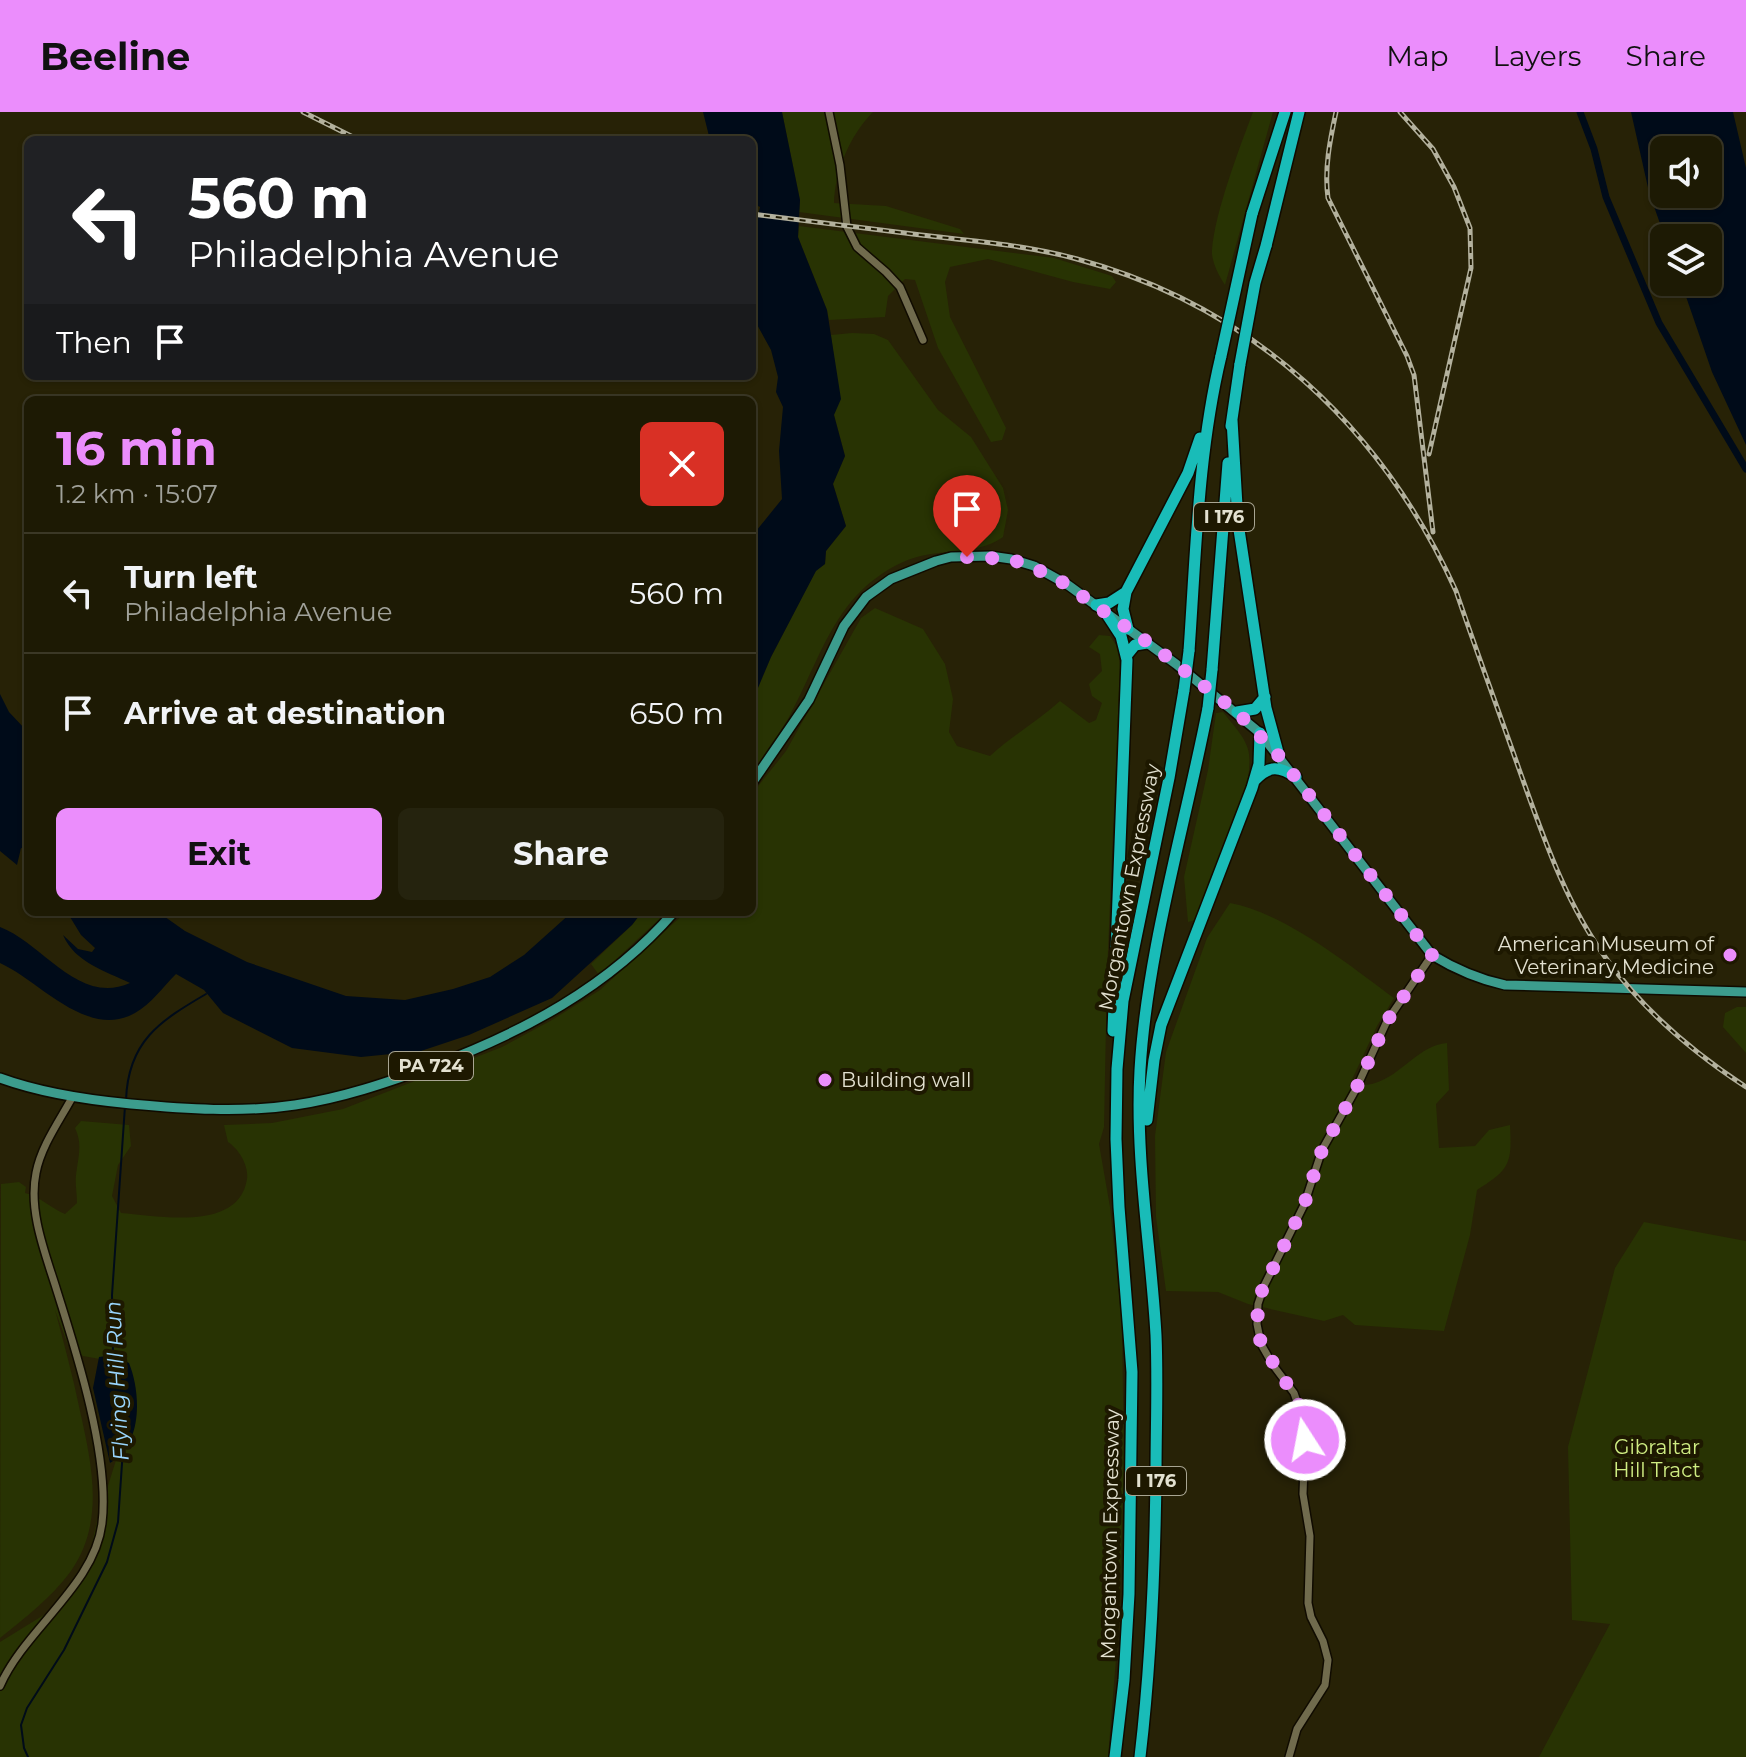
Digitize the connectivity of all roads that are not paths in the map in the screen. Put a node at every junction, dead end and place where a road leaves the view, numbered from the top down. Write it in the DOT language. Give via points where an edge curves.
graph roads {
  1 [pos="829,112"];
  2 [pos="1283,112"];
  3 [pos="1299,112"];
  4 [pos="1305,112"];
  5 [pos="1277,198"];
  6 [pos="923,340"];
  7 [pos="1209,406"];
  8 [pos="1232,420"];
  9 [pos="1126,592"];
  10 [pos="1096,605"];
  11 [pos="1106,613"];
  12 [pos="1128,629"];
  13 [pos="1147,643"];
  14 [pos="1126,656"];
  15 [pos="1265,697"];
  16 [pos="1237,712"];
  17 [pos="1260,733"];
  18 [pos="1279,756"];
  19 [pos="756,777"];
  20 [pos="1296,777"];
  21 [pos="1255,781"];
  22 [pos="670,916"];
  23 [pos="1432,955"];
  24 [pos="1746,992"];
  25 [pos="0,1078"];
  26 [pos="73,1096"];
  27 [pos="1145,1205"];
  28 [pos="1119,1207"];
  29 [pos="0,1686"];
  30 [pos="1115,1757"];
  31 [pos="1140,1757"];
  32 [pos="1289,1757"];
  1 -- 6 [label="street" via="847,227 857,247 900,287"];
  2 -- 7 [label="highway, Morgantown Expressway / I 176, bridge" via="1252,214"];
  3 -- 5 [label="highway"];
  4 -- 5 [label="highway"];
  5 -- 8 [label="highway, Morgantown Expressway / I 176, bridge" via="1255,283"];
  7 -- 9 [label="highway" via="1192,465"];
  7 -- 28 [label="highway, Morgantown Expressway / I 176, bridge" via="1184,690 1123,1001 1117,1069"];
  8 -- 15 [label="highway" via="1238,523"];
  8 -- 27 [label="highway, Morgantown Expressway / I 176, bridge" via="1208,708 1148,1004 1140,1069"];
  9 -- 10 [label="highway"];
  9 -- 12 [label="highway"];
  10 -- 11 [label="main road"];
  10 -- 19 [label="main road" via="1045,572 990,556 951,557 891,579 851,615 809,700"];
  11 -- 12 [label="main road"];
  11 -- 14 [label="highway"];
  12 -- 13 [label="main road"];
  13 -- 14 [label="highway" via="1132,646"];
  13 -- 16 [label="main road"];
  14 -- 28 [label="highway" via="1111,1116"];
  15 -- 16 [label="highway" via="1255,709"];
  15 -- 18 [label="highway"];
  16 -- 17 [label="main road"];
  17 -- 18 [label="main road"];
  17 -- 21 [label="highway"];
  18 -- 20 [label="main road"];
  20 -- 21 [label="highway" via="1272,768"];
  20 -- 23 [label="main road"];
  21 -- 27 [label="highway" via="1161,1025 1147,1108"];
  22 -- 26 [label="main road, PA 724" via="602,978 560,1008 406,1076 294,1105 145,1105"];
  23 -- 24 [label="main road" via="1479,979 1505,985"];
  23 -- 32 [label="street" via="1387,1021 1322,1150 1304,1205 1258,1304 1261,1344 1294,1393 1302,1416 1303,1494 1310,1536 1308,1603 1328,1660 1325,1685 1297,1729"];
  25 -- 26 [label="main road, PA 724"];
  26 -- 29 [label="street" via="42,1153 34,1194 98,1452 102,1524 81,1574"];
  27 -- 31 [label="highway, Morgantown Expressway / I 176" via="1157,1386 1154,1595"];
  28 -- 30 [label="highway, Morgantown Expressway / I 176" via="1132,1401 1129,1594"];
}
